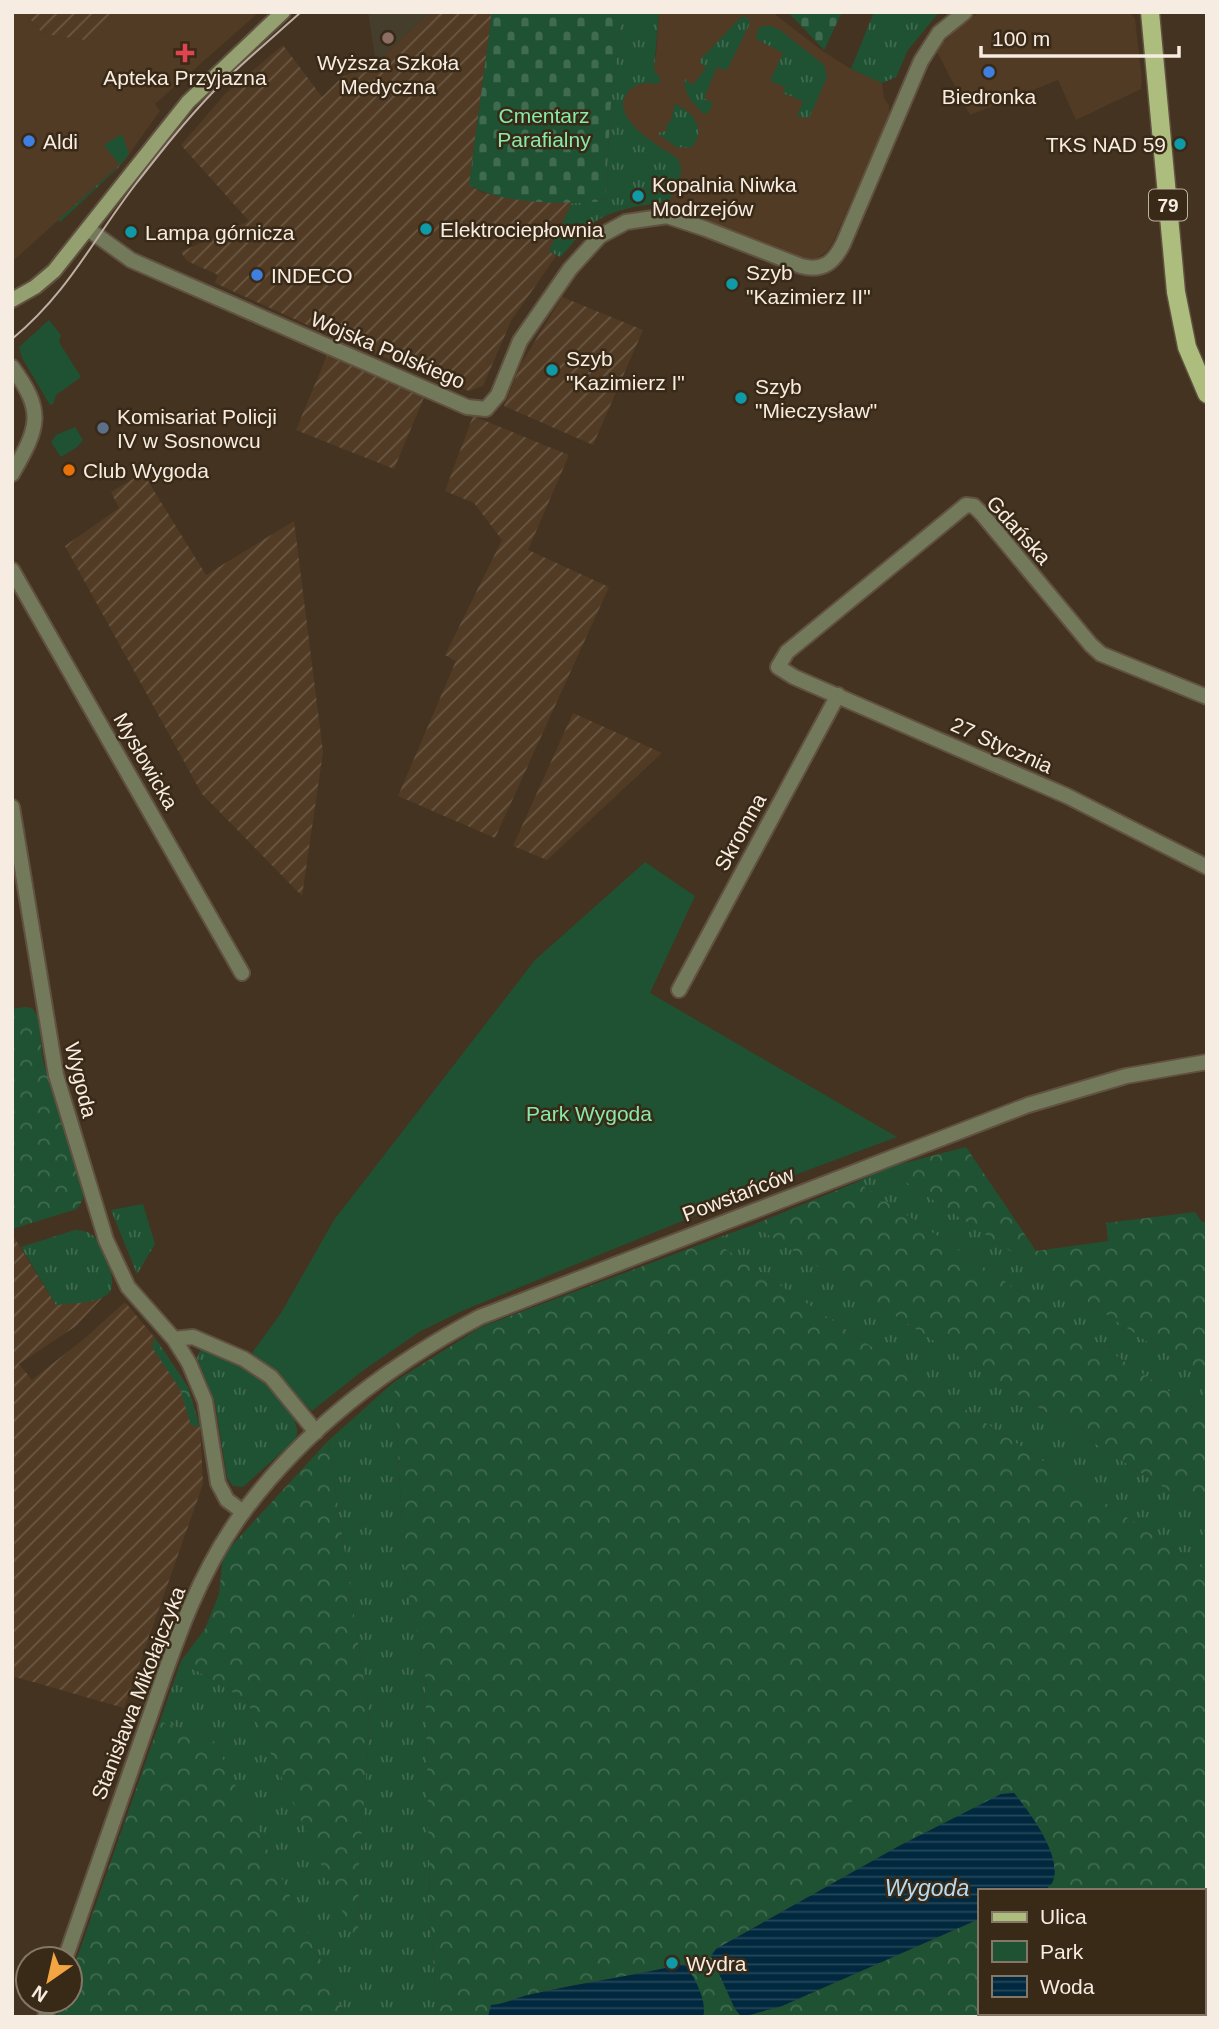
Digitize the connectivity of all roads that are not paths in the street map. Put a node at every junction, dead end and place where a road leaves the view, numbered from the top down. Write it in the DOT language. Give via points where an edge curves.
graph roads {
  1 [pos="283,12"];
  2 [pos="965,12"];
  3 [pos="1150,12"];
  4 [pos="88,229"];
  5 [pos="12,300"];
  6 [pos="12,367"];
  7 [pos="1207,394"];
  8 [pos="12,474"];
  9 [pos="12,570"];
  10 [pos="778,667"];
  11 [pos="838,695"];
  12 [pos="1207,697"];
  13 [pos="12,807"];
  14 [pos="1207,867"];
  15 [pos="242,973"];
  16 [pos="679,990"];
  17 [pos="1207,1062"];
  18 [pos="174,1339"];
  19 [pos="316,1432"];
  20 [pos="243,1512"];
  21 [pos="70,1945"];
  1 -- 4 [label="main road" via="183,107"];
  2 -- 4 [label="street, Wojska Polskiego" via="939,33 920,61 844,244 827,266 810,269 667,216 626,222 600,236 570,269 520,341 498,395 486,409 467,407 142,266"];
  3 -- 7 [label="main road, 79" via="1176,292 1188,347"];
  4 -- 5 [label="main road" via="46,278"];
  6 -- 8 [label="street" via="28,390 36,417 29,444"];
  9 -- 15 [label="street, Mysłowicka"];
  10 -- 11 [label="street, 27 Stycznia"];
  10 -- 12 [label="street, Gdańska" via="787,652 966,505 982,514 1101,654"];
  11 -- 14 [label="street, 27 Stycznia" via="1067,796"];
  11 -- 16 [label="street, Skromna"];
  13 -- 18 [label="street, Wygoda" via="50,1049 70,1123 120,1273"];
  17 -- 19 [label="street, Powstańców" via="1126,1076 1028,1105 480,1317 396,1366"];
  18 -- 19 [label="street" via="193,1337 244,1359 271,1377"];
  18 -- 20 [label="street, Wygoda" via="205,1401 218,1483 227,1500"];
  19 -- 20 [label="street, Stanisława Mikołajczyka"];
  20 -- 21 [label="street, Stanisława Mikołajczyka" via="184,1620"];
}
